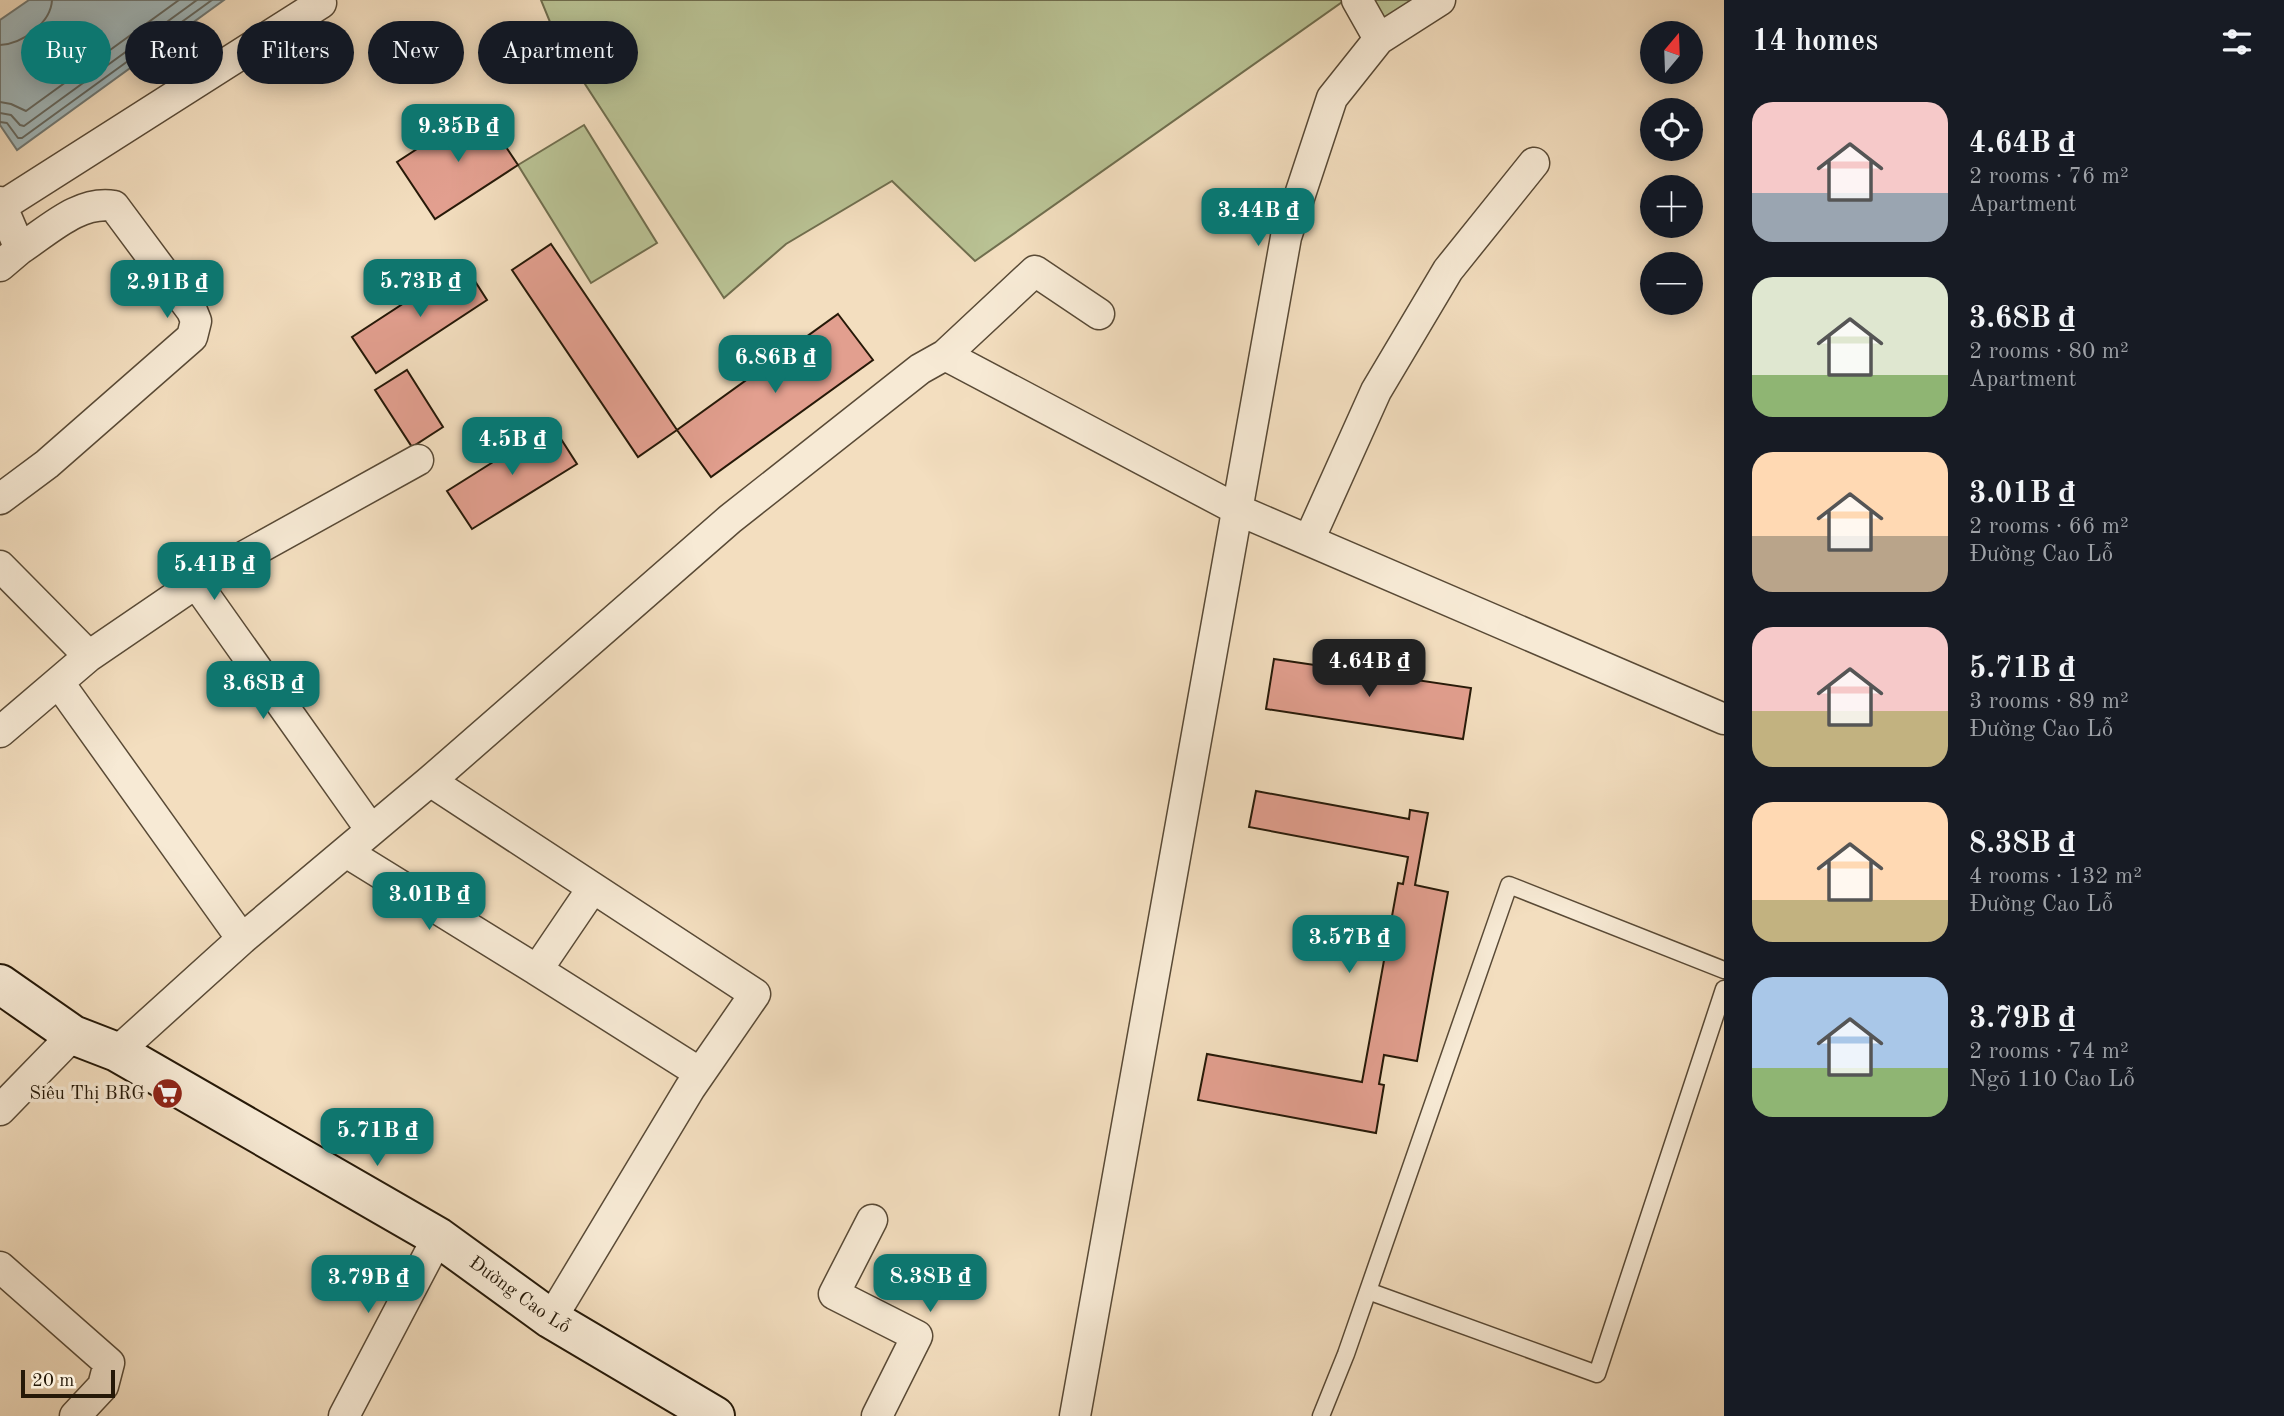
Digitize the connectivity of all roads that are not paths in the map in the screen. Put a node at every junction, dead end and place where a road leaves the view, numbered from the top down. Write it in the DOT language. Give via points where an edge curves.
graph roads {
  1 [pos="319,0"];
  2 [pos="1357,0"];
  3 [pos="1440,0"];
  4 [pos="1379,39"];
  5 [pos="1534,163"];
  6 [pos="1,204"];
  7 [pos="10,257"];
  8 [pos="1099,314"];
  9 [pos="946,355"];
  10 [pos="418,460"];
  11 [pos="0,499"];
  12 [pos="1238,510"];
  13 [pos="1309,540"];
  14 [pos="0,566"];
  15 [pos="196,583"];
  16 [pos="89,656"];
  17 [pos="59,682"];
  18 [pos="1724,719"];
  19 [pos="0,732"];
  20 [pos="430,781"];
  21 [pos="371,830"];
  22 [pos="346,852"];
  23 [pos="592,889"];
  24 [pos="242,939"];
  25 [pos="537,970"];
  26 [pos="1724,971"];
  27 [pos="0,984"];
  28 [pos="1724,989"];
  29 [pos="74,1035"];
  30 [pos="117,1052"];
  31 [pos="700,1073"];
  32 [pos="0,1110"];
  33 [pos="872,1220"];
  34 [pos="438,1237"];
  35 [pos="0,1267"];
  36 [pos="1368,1291"];
  37 [pos="551,1319"];
  38 [pos="75,1416"];
  39 [pos="344,1416"];
  40 [pos="715,1416"];
  41 [pos="877,1416"];
  42 [pos="1075,1416"];
  43 [pos="1321,1416"];
  1 -- 6 [label="street" via="321,3"];
  2 -- 4 [label="street"];
  3 -- 4 [label="street"];
  4 -- 12 [label="street" via="1332,98 1286,237"];
  5 -- 13 [label="street" via="1441,281 1376,390"];
  6 -- 7 [label="street"];
  7 -- 11 [label="street" via="75,212 99,204 114,206 196,321 192,337 47,464"];
  8 -- 9 [label="street" via="1035,271"];
  9 -- 12 [label="street"];
  9 -- 20 [label="street" via="919,369 730,519"];
  10 -- 15 [label="street"];
  12 -- 13 [label="street"];
  12 -- 42 [label="street"];
  13 -- 18 [label="street"];
  14 -- 16 [label="street"];
  15 -- 16 [label="street"];
  15 -- 21 [label="street"];
  16 -- 17 [label="street"];
  17 -- 19 [label="street"];
  17 -- 24 [label="street"];
  20 -- 21 [label="street"];
  20 -- 23 [label="street"];
  21 -- 22 [label="street"];
  22 -- 24 [label="street"];
  22 -- 25 [label="street"];
  23 -- 25 [label="street"];
  23 -- 31 [label="street" via="755,994"];
  24 -- 30 [label="street"];
  25 -- 31 [label="street"];
  26 -- 36 [label="lane" via="1509,885"];
  27 -- 29 [label="main road, Đường Cao Lỗ"];
  28 -- 36 [label="lane" via="1597,1374"];
  29 -- 30 [label="main road, Đường Cao Lỗ"];
  29 -- 32 [label="street"];
  30 -- 34 [label="main road, Đường Cao Lỗ"];
  31 -- 37 [label="street"];
  33 -- 41 [label="street" via="834,1294 917,1336"];
  34 -- 37 [label="main road, Đường Cao Lỗ"];
  34 -- 39 [label="street"];
  35 -- 38 [label="street" via="109,1363 103,1386"];
  36 -- 43 [label="lane"];
  37 -- 40 [label="main road, Đường Cao Lỗ"];
}
